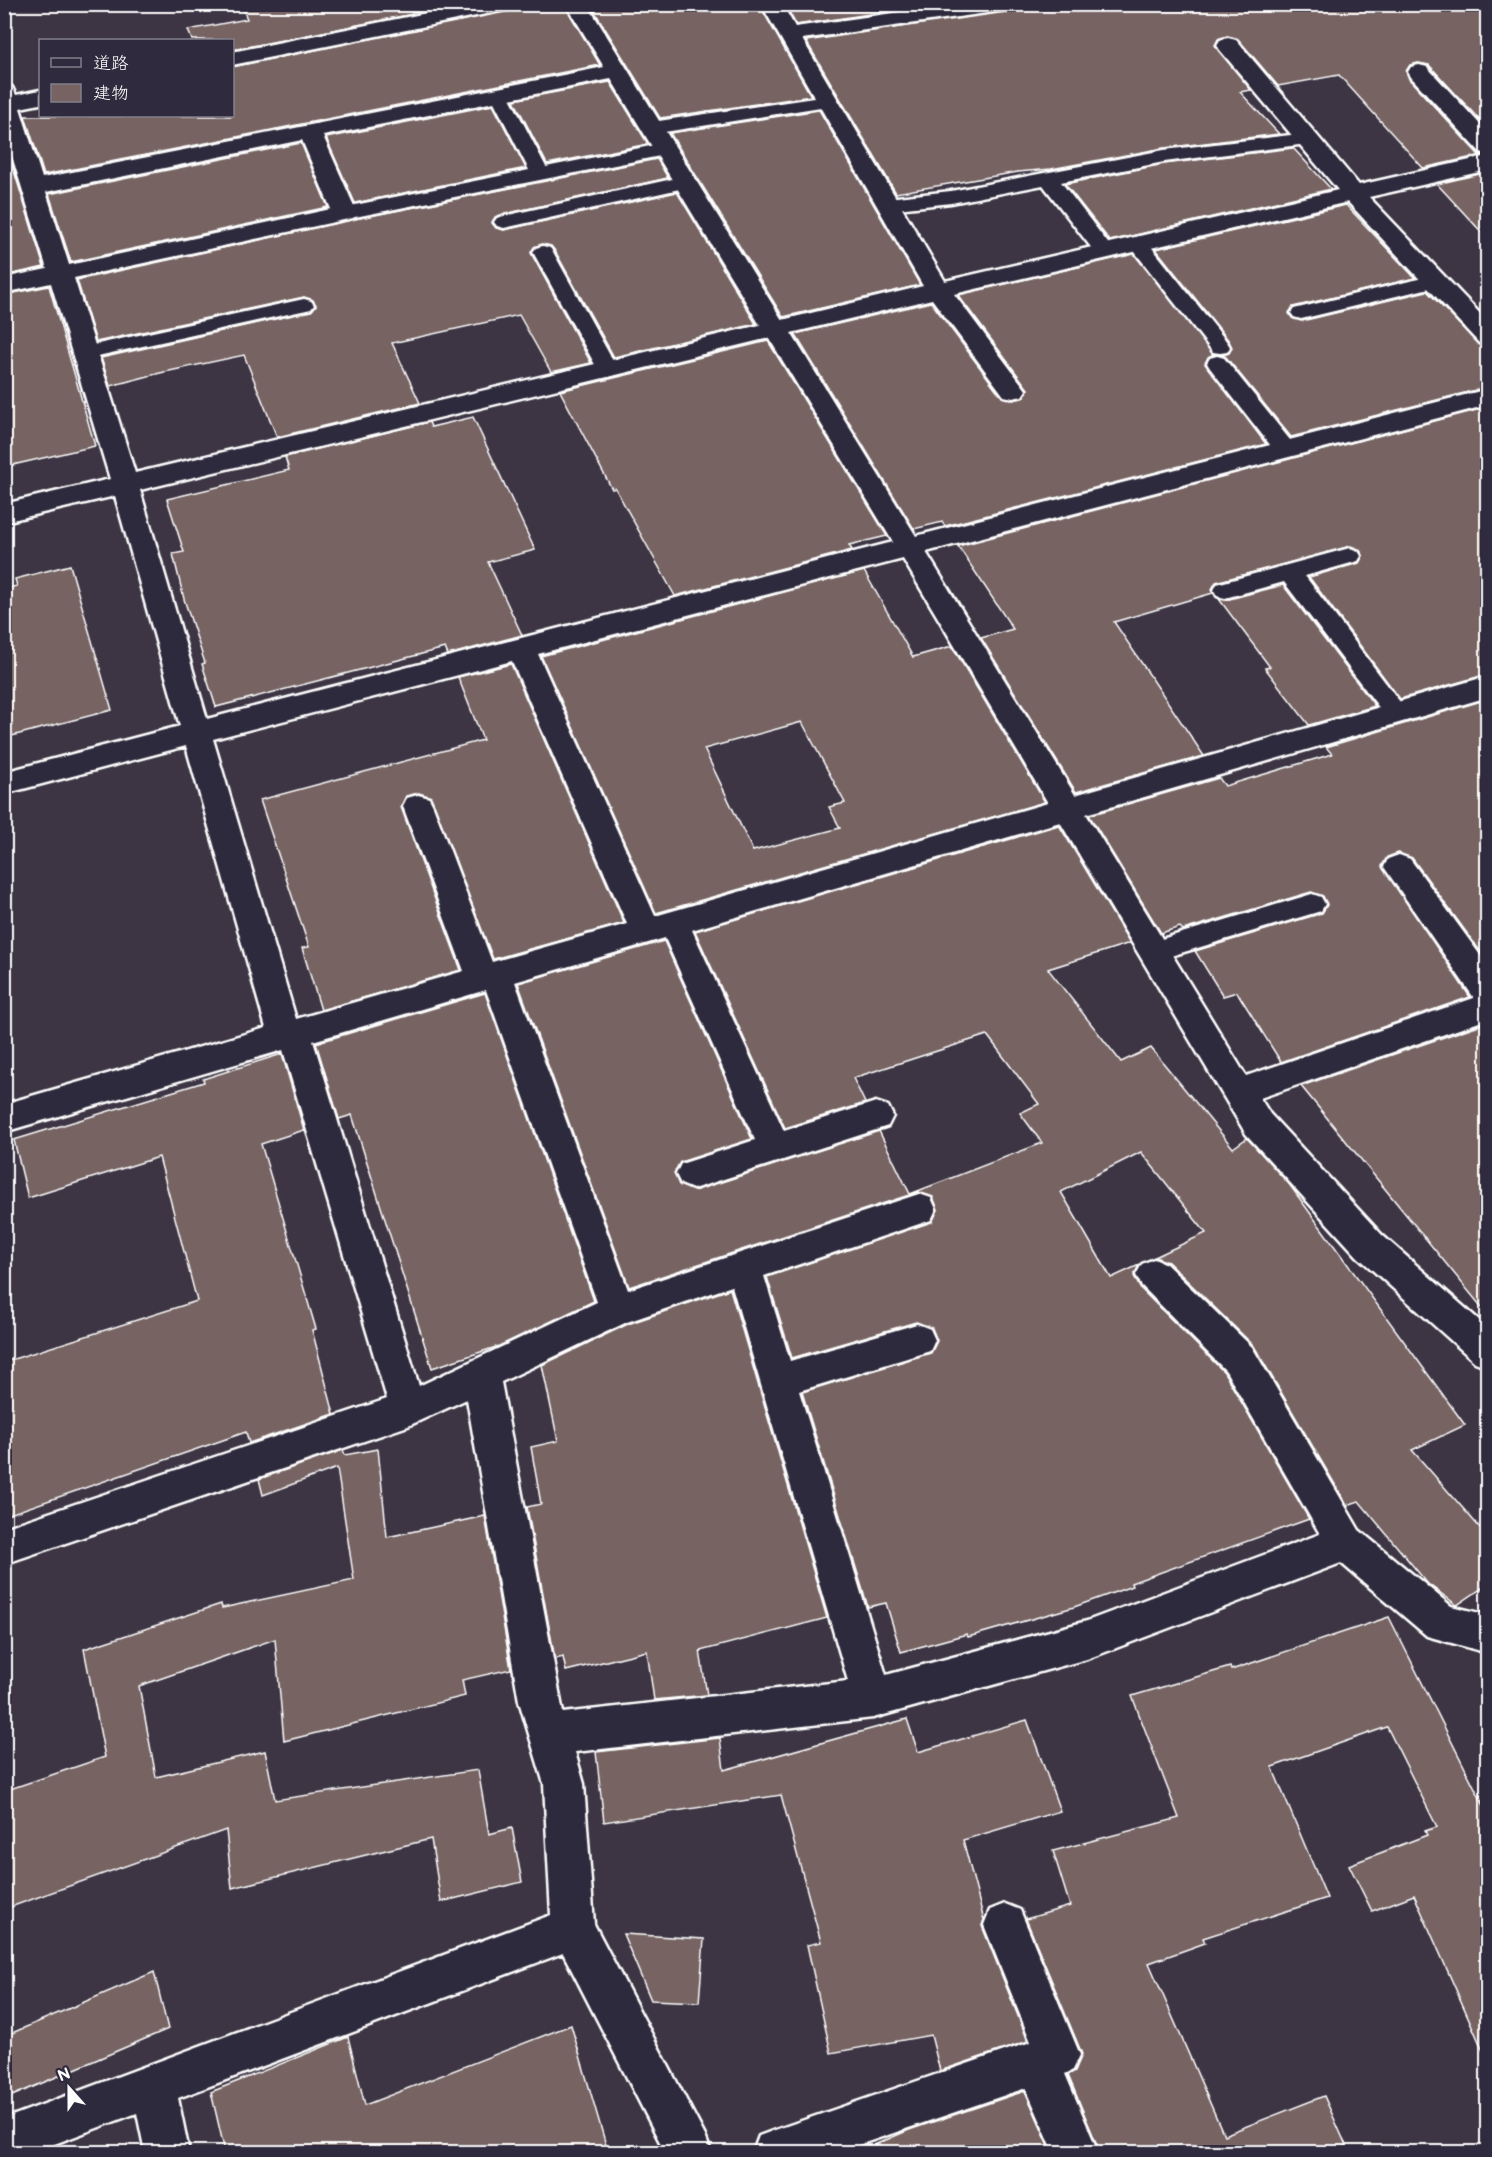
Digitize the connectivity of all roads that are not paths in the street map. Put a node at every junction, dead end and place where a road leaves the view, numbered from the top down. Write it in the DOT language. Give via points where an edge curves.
graph roads {
  1 [pos="506,4"];
  2 [pos="576,4"];
  3 [pos="771,4"];
  4 [pos="1008,4"];
  5 [pos="788,34"];
  6 [pos="1228,45"];
  7 [pos="234,59"];
  8 [pos="617,71"];
  9 [pos="1419,72"];
  10 [pos="499,94"];
  11 [pos="39,97"];
  12 [pos="6,100"];
  13 [pos="827,101"];
  14 [pos="652,128"];
  15 [pos="310,132"];
  16 [pos="1308,139"];
  17 [pos="1488,147"];
  18 [pos="665,149"];
  19 [pos="1488,163"];
  20 [pos="540,174"];
  21 [pos="1048,178"];
  22 [pos="686,182"];
  23 [pos="34,187"];
  24 [pos="1353,193"];
  25 [pos="888,204"];
  26 [pos="345,213"];
  27 [pos="504,222"];
  28 [pos="1137,243"];
  29 [pos="1104,251"];
  30 [pos="543,252"];
  31 [pos="60,274"];
  32 [pos="1435,281"];
  33 [pos="4,286"];
  34 [pos="938,290"];
  35 [pos="304,305"];
  36 [pos="1301,313"];
  37 [pos="777,330"];
  38 [pos="1488,337"];
  39 [pos="84,353"];
  40 [pos="608,370"];
  41 [pos="1013,390"];
  42 [pos="1488,397"];
  43 [pos="1286,450"];
  44 [pos="125,485"];
  45 [pos="4,513"];
  46 [pos="910,548"];
  47 [pos="1350,556"];
  48 [pos="1290,573"];
  49 [pos="1225,590"];
  50 [pos="521,649"];
  51 [pos="1488,686"];
  52 [pos="1395,712"];
  53 [pos="196,733"];
  54 [pos="4,783"];
  55 [pos="418,806"];
  56 [pos="1068,807"];
  57 [pos="1399,867"];
  58 [pos="1312,904"];
  59 [pos="659,926"];
  60 [pos="1154,951"];
  61 [pos="489,975"];
  62 [pos="1488,992"];
  63 [pos="1488,1006"];
  64 [pos="289,1034"];
  65 [pos="1239,1092"];
  66 [pos="876,1116"];
  67 [pos="4,1118"];
  68 [pos="775,1148"];
  69 [pos="693,1174"];
  70 [pos="919,1209"];
  71 [pos="744,1267"];
  72 [pos="1154,1275"];
  73 [pos="617,1309"];
  74 [pos="918,1340"];
  75 [pos="1488,1351"];
  76 [pos="481,1374"];
  77 [pos="779,1382"];
  78 [pos="408,1409"];
  79 [pos="1346,1543"];
  80 [pos="4,1546"];
  81 [pos="1488,1634"];
  82 [pos="873,1698"];
  83 [pos="549,1735"];
  84 [pos="1005,1925"];
  85 [pos="573,1928"];
  86 [pos="1037,2062"];
  87 [pos="154,2085"];
  88 [pos="4,2141"];
  89 [pos="167,2152"];
  90 [pos="688,2152"];
  91 [pos="775,2152"];
  92 [pos="1076,2152"];
  1 -- 7 [label="street"];
  2 -- 8 [label="street"];
  3 -- 5 [label="street"];
  4 -- 5 [label="street"];
  5 -- 13 [label="street"];
  6 -- 16 [label="street"];
  8 -- 10 [label="street"];
  8 -- 14 [label="street"];
  9 -- 17 [label="street"];
  10 -- 15 [label="street"];
  10 -- 20 [label="lane"];
  11 -- 12 [label="street"];
  12 -- 23 [label="street"];
  13 -- 14 [label="lane"];
  13 -- 25 [label="street"];
  14 -- 18 [label="street"];
  15 -- 23 [label="street"];
  15 -- 26 [label="street"];
  16 -- 21 [label="lane" via="1164,156"];
  16 -- 24 [label="street"];
  18 -- 20 [label="lane"];
  18 -- 22 [label="street"];
  19 -- 24 [label="street"];
  20 -- 26 [label="lane"];
  21 -- 25 [label="lane" via="951,197"];
  21 -- 29 [label="lane"];
  22 -- 27 [label="lane"];
  22 -- 37 [label="street"];
  23 -- 31 [label="street"];
  24 -- 28 [label="street"];
  24 -- 32 [label="street"];
  25 -- 34 [label="street"];
  26 -- 31 [label="street"];
  28 -- 29 [label="street"];
  28 -- 43 [label="lane"];
  29 -- 34 [label="street"];
  30 -- 40 [label="lane"];
  31 -- 33 [label="street"];
  31 -- 39 [label="street"];
  32 -- 36 [label="lane"];
  32 -- 38 [label="street"];
  34 -- 37 [label="street"];
  34 -- 41 [label="street"];
  35 -- 39 [label="lane"];
  37 -- 40 [label="street"];
  37 -- 46 [label="street"];
  39 -- 44 [label="street"];
  40 -- 44 [label="street"];
  42 -- 43 [label="street"];
  43 -- 46 [label="street"];
  44 -- 45 [label="street"];
  44 -- 53 [label="street"];
  46 -- 50 [label="street"];
  46 -- 56 [label="street"];
  47 -- 48 [label="lane"];
  48 -- 49 [label="lane"];
  48 -- 52 [label="lane"];
  50 -- 53 [label="street"];
  50 -- 59 [label="street"];
  51 -- 52 [label="street"];
  52 -- 56 [label="street"];
  53 -- 54 [label="street"];
  53 -- 64 [label="street"];
  55 -- 61 [label="street"];
  56 -- 59 [label="street"];
  56 -- 60 [label="street"];
  57 -- 62 [label="street"];
  58 -- 60 [label="lane"];
  59 -- 61 [label="street"];
  59 -- 68 [label="street"];
  60 -- 65 [label="street"];
  61 -- 64 [label="street"];
  61 -- 73 [label="street"];
  63 -- 65 [label="street"];
  64 -- 67 [label="street"];
  64 -- 78 [label="street"];
  65 -- 75 [label="street" via="1258,1124 1371,1246"];
  66 -- 68 [label="street"];
  68 -- 69 [label="street"];
  70 -- 71 [label="street"];
  71 -- 73 [label="street"];
  71 -- 77 [label="street"];
  72 -- 79 [label="street" via="1239,1359"];
  73 -- 76 [label="street"];
  74 -- 77 [label="street"];
  76 -- 78 [label="street"];
  76 -- 83 [label="street" via="539,1701"];
  77 -- 82 [label="street"];
  78 -- 80 [label="street"];
  79 -- 81 [label="street" via="1441,1623"];
  79 -- 82 [label="street" via="1088,1640"];
  82 -- 83 [label="street"];
  83 -- 85 [label="street" via="564,1784"];
  84 -- 86 [label="street" via="1058,2055"];
  85 -- 87 [label="street"];
  85 -- 90 [label="street"];
  86 -- 91 [label="street"];
  86 -- 92 [label="street"];
  87 -- 88 [label="street"];
  87 -- 89 [label="street"];
}
